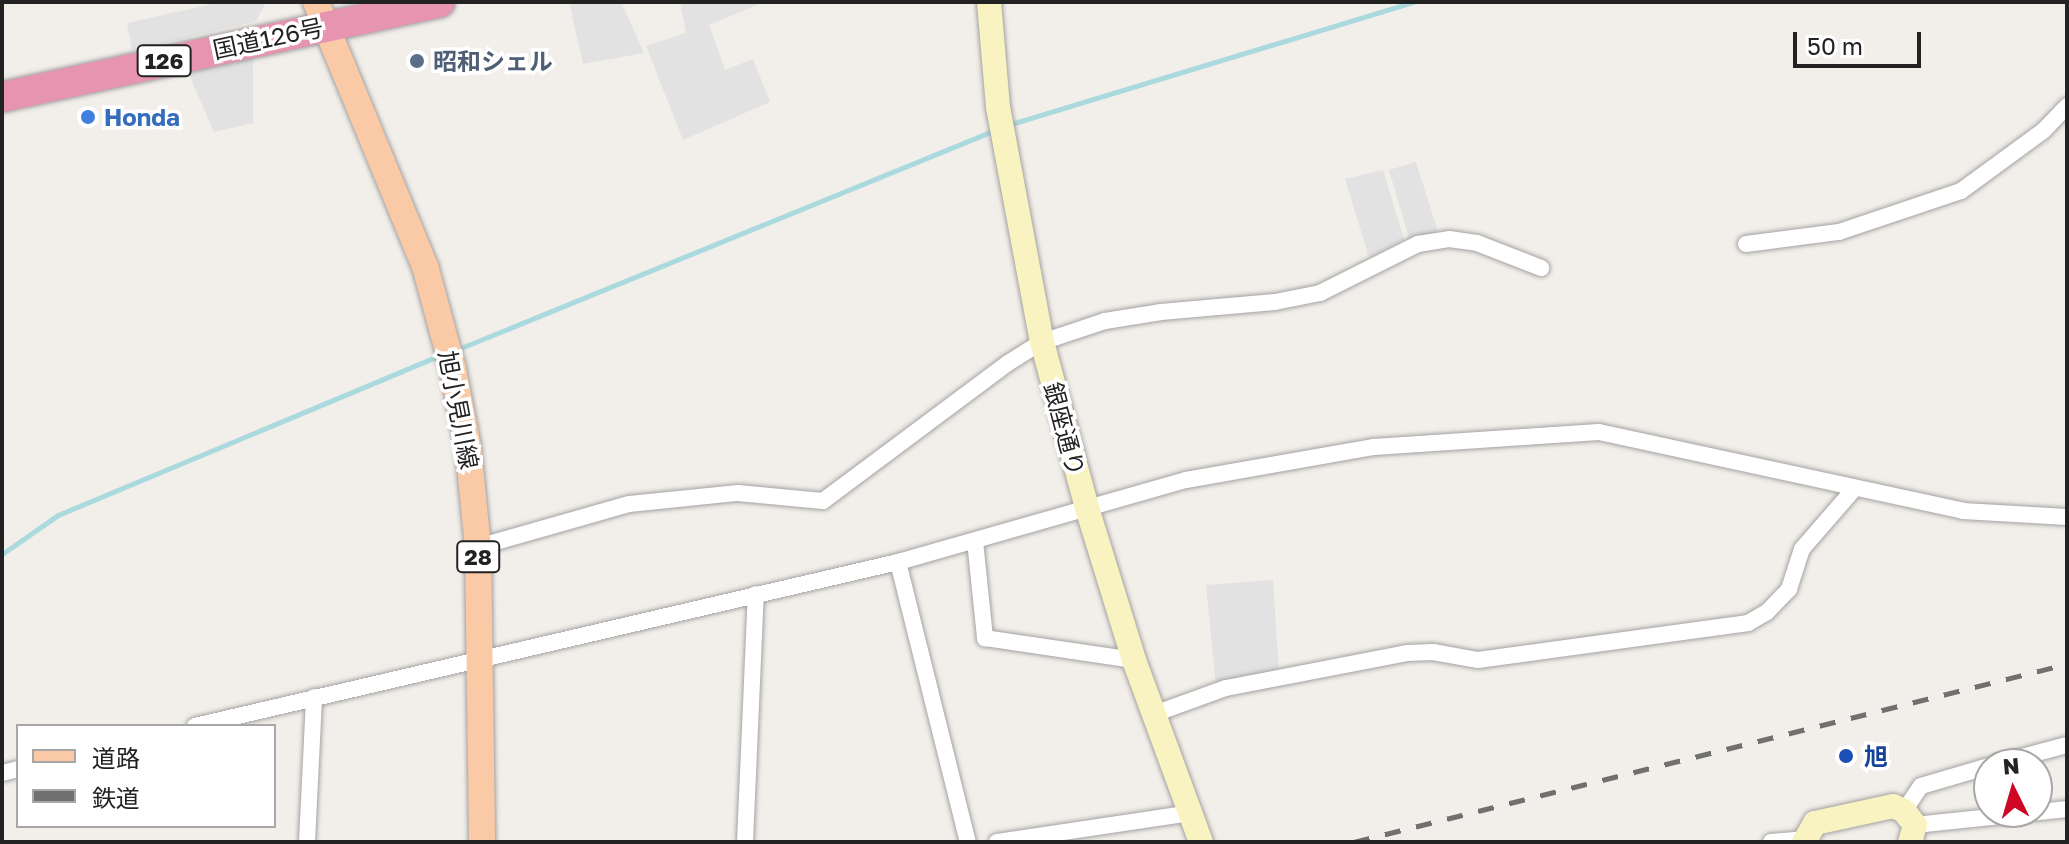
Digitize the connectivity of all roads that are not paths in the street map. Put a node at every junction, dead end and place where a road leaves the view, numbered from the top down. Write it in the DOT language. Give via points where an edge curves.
graph roads {
  1 [pos="440,2"];
  2 [pos="989,2"];
  3 [pos="321,14"];
  4 [pos="2,97"];
  5 [pos="2067,106"];
  6 [pos="1746,244"];
  7 [pos="1541,268"];
  8 [pos="1042,342"];
  9 [pos="1855,488"];
  10 [pos="1087,508"];
  11 [pos="2067,517"];
  12 [pos="975,541"];
  13 [pos="478,547"];
  14 [pos="898,562"];
  15 [pos="756,594"];
  16 [pos="480,658"];
  17 [pos="1134,660"];
  18 [pos="314,697"];
  19 [pos="1154,714"];
  20 [pos="481,718"];
  21 [pos="203,724"];
  22 [pos="1973,771"];
  23 [pos="2067,809"];
  24 [pos="1191,813"];
  25 [pos="1909,826"];
  26 [pos="1804,840"];
  27 [pos="307,842"];
  28 [pos="463,842"];
  29 [pos="482,842"];
  30 [pos="497,842"];
  31 [pos="745,842"];
  32 [pos="968,842"];
  33 [pos="997,842"];
  34 [pos="1201,842"];
  35 [pos="1771,842"];
  1 -- 3 [label="highway, 国道126号 / 126"];
  2 -- 8 [label="street, 銀座通り" via="1001,128"];
  3 -- 4 [label="highway, 国道126号 / 126"];
  3 -- 13 [label="main road, 旭小見川線 / 28" via="425,266 468,447"];
  5 -- 6 [label="street" via="2043,131 1961,191 1839,232"];
  7 -- 8 [label="street" via="1477,243 1449,239 1418,244 1320,293 1105,321"];
  8 -- 10 [label="street, 銀座通り"];
  8 -- 13 [label="street" via="823,501 738,493 629,504"];
  9 -- 10 [label="street" via="1599,432 1374,447 1186,480"];
  9 -- 11 [label="street" via="1963,511"];
  9 -- 19 [label="street" via="1802,549 1789,589 1748,623 1478,660 1407,653 1226,688"];
  10 -- 12 [label="street"];
  10 -- 17 [label="street, 銀座通り"];
  12 -- 14 [label="street"];
  12 -- 17 [label="street" via="985,638"];
  13 -- 16 [label="main road, 旭小見川線 / 28"];
  14 -- 15 [label="street"];
  14 -- 32 [label="street"];
  15 -- 16 [label="street"];
  15 -- 31 [label="street"];
  16 -- 18 [label="street"];
  16 -- 20 [label="main road, 旭小見川線 / 28"];
  17 -- 19 [label="street, 銀座通り"];
  18 -- 21 [label="street"];
  18 -- 27 [label="street"];
  19 -- 24 [label="street, 銀座通り"];
  20 -- 28 [label="main road" via="464,745"];
  20 -- 29 [label="main road, 旭小見川線 / 28"];
  20 -- 30 [label="main road" via="496,745"];
  22 -- 25 [label="street" via="1921,786"];
  23 -- 25 [label="street"];
  24 -- 33 [label="street"];
  24 -- 34 [label="street, 銀座通り"];
  25 -- 26 [label="street" via="1893,806 1874,808 1815,823"];
  26 -- 35 [label="street"];
}
